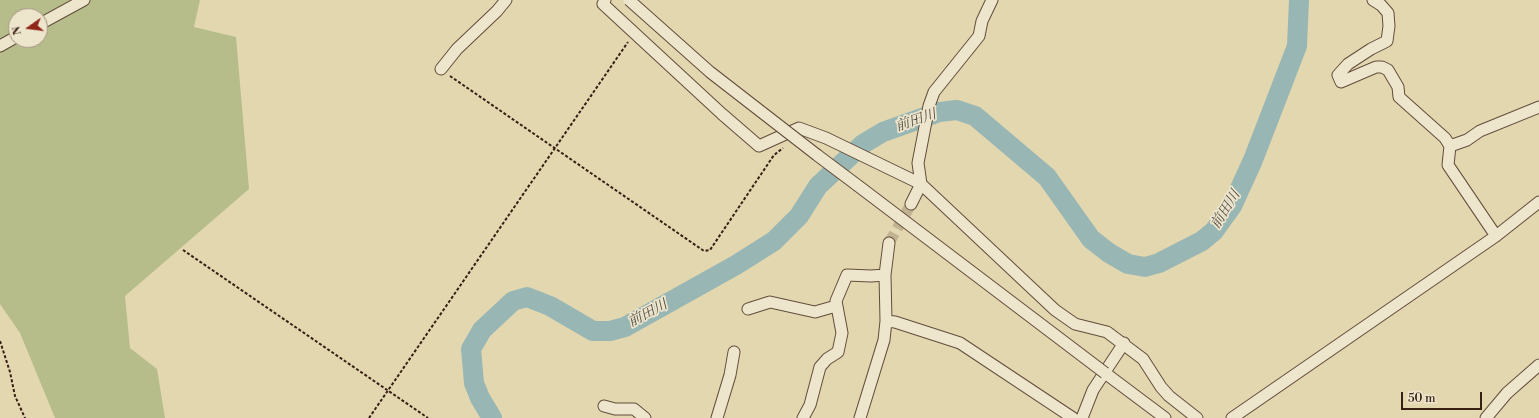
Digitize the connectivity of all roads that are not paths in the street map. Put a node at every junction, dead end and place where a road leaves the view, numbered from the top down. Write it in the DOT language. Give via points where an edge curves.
graph roads {
  1 [pos="84,0"];
  2 [pos="506,0"];
  3 [pos="605,0"];
  4 [pos="629,0"];
  5 [pos="992,0"];
  6 [pos="1373,0"];
  7 [pos="48,20"];
  8 [pos="441,69"];
  9 [pos="1539,107"];
  10 [pos="1450,146"];
  11 [pos="921,184"];
  12 [pos="1539,202"];
  13 [pos="911,204"];
  14 [pos="1496,236"];
  15 [pos="889,243"];
  16 [pos="885,275"];
  17 [pos="836,306"];
  18 [pos="748,309"];
  19 [pos="886,321"];
  20 [pos="1124,343"];
  21 [pos="734,352"];
  22 [pos="1539,365"];
  23 [pos="1105,373"];
  24 [pos="604,406"];
  25 [pos="645,418"];
  26 [pos="717,418"];
  27 [pos="803,418"];
  28 [pos="860,418"];
  29 [pos="1073,418"];
  30 [pos="1082,418"];
  31 [pos="1164,418"];
  32 [pos="1197,418"];
  33 [pos="1232,418"];
  34 [pos="1486,418"];
  1 -- 7 [label="street"];
  2 -- 8 [label="street" via="457,49"];
  3 -- 11 [label="street" via="603,4 759,146 799,128 826,138"];
  4 -- 23 [label="street, bridge" via="716,76 894,215"];
  5 -- 11 [label="street" via="982,21 979,36 934,92 918,163"];
  6 -- 10 [label="street" via="1388,13 1387,41 1344,67 1338,75 1341,82 1376,67 1388,70 1398,87 1399,97 1445,138"];
  9 -- 10 [label="street"];
  10 -- 14 [label="street" via="1448,165"];
  11 -- 13 [label="street"];
  11 -- 20 [label="street" via="1055,310 1075,324 1107,332"];
  12 -- 14 [label="street"];
  14 -- 33 [label="street"];
  15 -- 16 [label="street"];
  16 -- 17 [label="street" via="847,275 837,296"];
  16 -- 19 [label="street"];
  17 -- 18 [label="street" via="815,312 770,302"];
  17 -- 27 [label="street" via="842,333 838,352 820,367 810,405"];
  19 -- 28 [label="street" via="881,352"];
  19 -- 29 [label="street" via="960,343"];
  20 -- 23 [label="street"];
  20 -- 32 [label="street" via="1143,359 1169,396"];
  21 -- 26 [label="street"];
  22 -- 34 [label="street" via="1507,393"];
  23 -- 30 [label="street" via="1093,390"];
  23 -- 31 [label="street"];
  24 -- 25 [label="street" via="634,409"];
}
